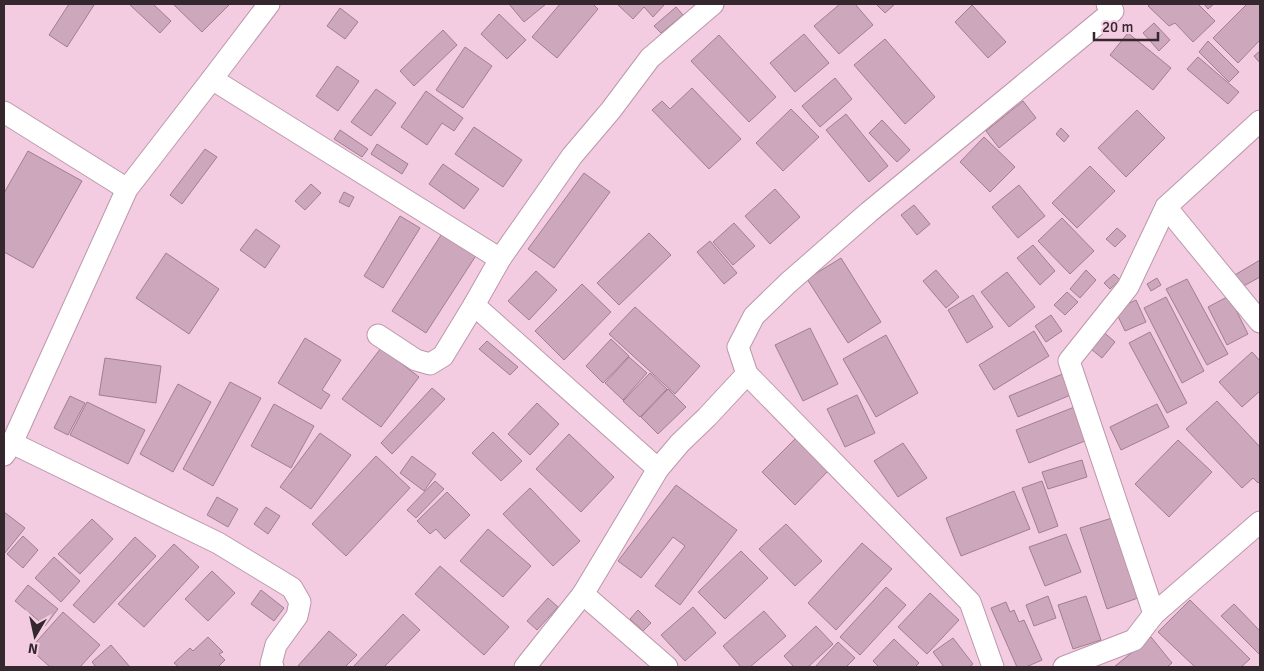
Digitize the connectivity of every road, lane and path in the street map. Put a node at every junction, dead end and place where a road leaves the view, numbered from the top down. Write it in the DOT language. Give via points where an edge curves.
graph roads {
  1 [pos="268,4"];
  2 [pos="713,4"];
  3 [pos="1107,4"];
  4 [pos="212,79"];
  5 [pos="4,112"];
  6 [pos="1260,121"];
  7 [pos="128,189"];
  8 [pos="1166,207"];
  9 [pos="500,259"];
  10 [pos="474,305"];
  11 [pos="1260,322"];
  12 [pos="378,335"];
  13 [pos="747,374"];
  14 [pos="8,449"];
  15 [pos="658,469"];
  16 [pos="1260,522"];
  17 [pos="583,594"];
  18 [pos="1154,614"];
  19 [pos="273,667"];
  20 [pos="525,667"];
  21 [pos="667,667"];
  22 [pos="993,667"];
  23 [pos="1064,667"];
  1 -- 4 [label="street"];
  2 -- 9 [label="street" via="650,58 572,156"];
  3 -- 13 [label="street" via="1113,11 870,212 754,316 738,347"];
  4 -- 7 [label="street"];
  4 -- 9 [label="street"];
  5 -- 7 [label="street"];
  6 -- 8 [label="street"];
  7 -- 14 [label="street"];
  8 -- 11 [label="street"];
  8 -- 18 [label="street" via="1128,287 1069,362"];
  9 -- 10 [label="street"];
  10 -- 12 [label="street" via="442,356 430,364 416,360"];
  10 -- 15 [label="street"];
  13 -- 15 [label="street"];
  13 -- 22 [label="street" via="970,602"];
  14 -- 19 [label="street" via="218,543 292,588 300,602 298,616 276,645"];
  15 -- 17 [label="street"];
  16 -- 18 [label="street"];
  17 -- 20 [label="street"];
  17 -- 21 [label="street"];
  18 -- 23 [label="street" via="1134,640"];
}
